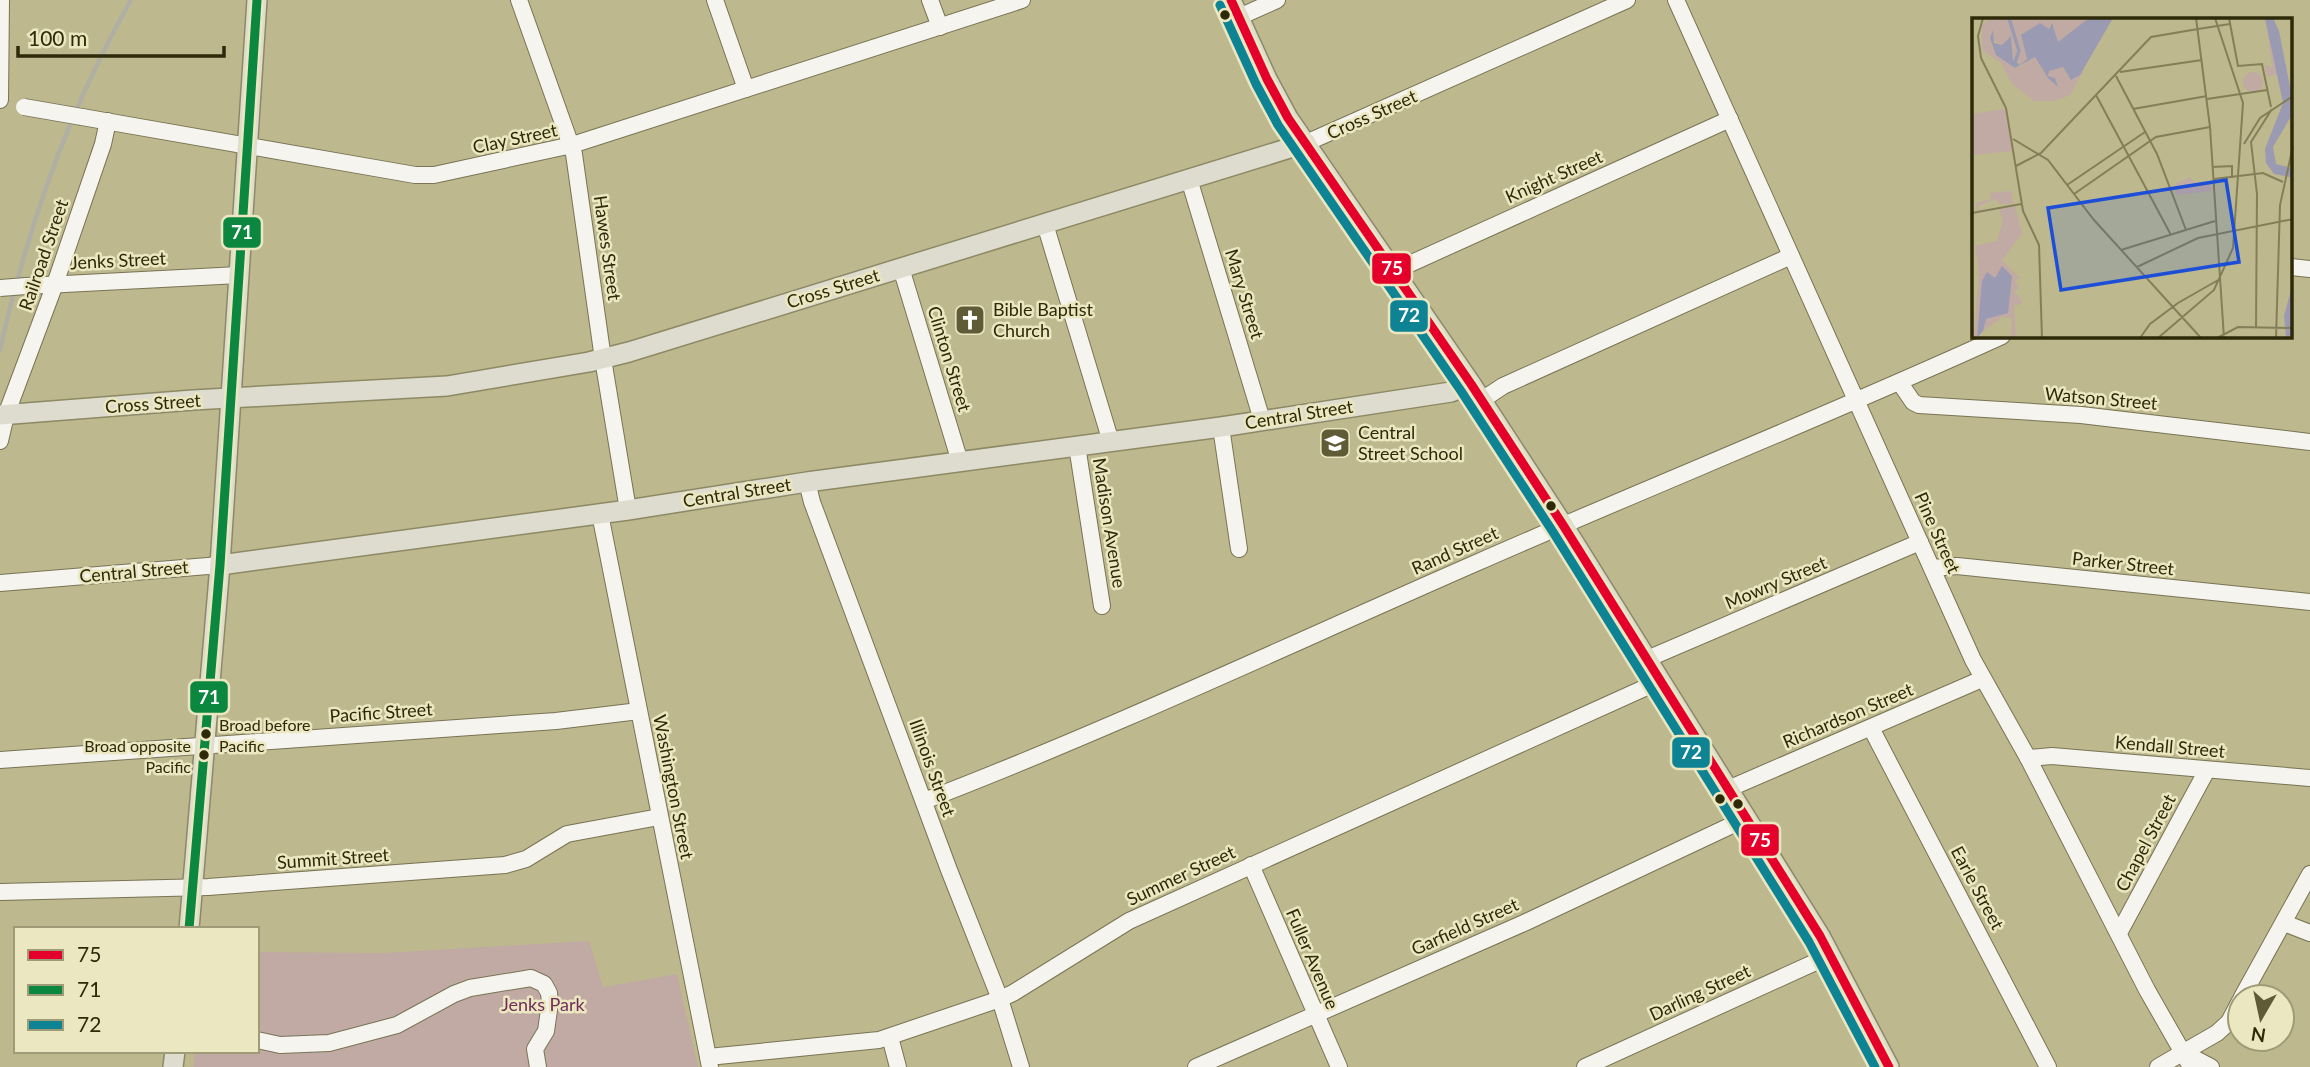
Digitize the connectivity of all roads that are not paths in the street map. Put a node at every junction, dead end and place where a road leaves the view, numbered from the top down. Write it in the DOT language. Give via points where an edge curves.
graph roads {
  1 [pos="1,0"];
  2 [pos="257,0"];
  3 [pos="519,0"];
  4 [pos="715,0"];
  5 [pos="930,0"];
  6 [pos="1022,0"];
  7 [pos="1277,0"];
  8 [pos="1627,0"];
  9 [pos="1676,0"];
  10 [pos="1235,9"];
  11 [pos="940,27"];
  12 [pos="747,89"];
  13 [pos="0,101"];
  14 [pos="1730,119"];
  15 [pos="108,121"];
  16 [pos="1306,143"];
  17 [pos="247,144"];
  18 [pos="572,145"];
  19 [pos="1189,179"];
  20 [pos="1045,224"];
  21 [pos="1791,256"];
  22 [pos="2292,267"];
  23 [pos="901,268"];
  24 [pos="2310,269"];
  25 [pos="1394,271"];
  26 [pos="239,275"];
  27 [pos="55,284"];
  28 [pos="0,288"];
  29 [pos="1998,338"];
  30 [pos="603,359"];
  31 [pos="1900,383"];
  32 [pos="1477,392"];
  33 [pos="230,399"];
  34 [pos="1858,401"];
  35 [pos="3,415"];
  36 [pos="1262,420"];
  37 [pos="1221,427"];
  38 [pos="0,441"];
  39 [pos="1111,442"];
  40 [pos="2310,442"];
  41 [pos="1077,446"];
  42 [pos="960,462"];
  43 [pos="807,482"];
  44 [pos="628,510"];
  45 [pos="600,514"];
  46 [pos="1563,525"];
  47 [pos="1920,542"];
  48 [pos="1240,549"];
  49 [pos="220,565"];
  50 [pos="1932,568"];
  51 [pos="0,583"];
  52 [pos="2310,602"];
  53 [pos="1102,606"];
  54 [pos="1647,659"];
  55 [pos="1982,678"];
  56 [pos="1660,681"];
  57 [pos="639,711"];
  58 [pos="1871,728"];
  59 [pos="205,745"];
  60 [pos="2028,758"];
  61 [pos="0,760"];
  62 [pos="2207,770"];
  63 [pos="2310,778"];
  64 [pos="1728,789"];
  65 [pos="923,801"];
  66 [pos="659,817"];
  67 [pos="1747,818"];
  68 [pos="1251,865"];
  69 [pos="2310,874"];
  70 [pos="192,888"];
  71 [pos="0,892"];
  72 [pos="2284,923"];
  73 [pos="188,927"];
  74 [pos="2119,933"];
  75 [pos="2310,933"];
  76 [pos="1831,955"];
  77 [pos="2250,983"];
  78 [pos="1000,999"];
  79 [pos="1314,1014"];
  80 [pos="2226,1025"];
  81 [pos="890,1037"];
  82 [pos="259,1040"];
  83 [pos="2187,1060"];
  84 [pos="709,1062"];
  85 [pos="538,1067"];
  86 [pos="898,1067"];
  87 [pos="1021,1067"];
  88 [pos="1196,1067"];
  89 [pos="1339,1067"];
  90 [pos="1585,1067"];
  91 [pos="1889,1067"];
  92 [pos="2048,1067"];
  93 [pos="2158,1067"];
  94 [pos="2211,1067"];
  1 -- 13 [label="street"];
  2 -- 17 [label="main road"];
  3 -- 18 [label="street, Hawes Street"];
  4 -- 12 [label="street"];
  5 -- 11 [label="street"];
  6 -- 11 [label="street, Clay Street"];
  7 -- 10 [label="street"];
  8 -- 16 [label="street, Cross Street"];
  9 -- 14 [label="street, Pine Street"];
  10 -- 16 [label="main road" via="1276,97"];
  11 -- 12 [label="street, Clay Street"];
  12 -- 18 [label="street, Clay Street"];
  13 -- 15 [label="street, Clay Street, bridge"];
  14 -- 21 [label="street, Pine Street"];
  14 -- 25 [label="street, Knight Street"];
  15 -- 17 [label="street, Clay Street"];
  15 -- 27 [label="street, Railroad Street"];
  16 -- 19 [label="main road, Cross Street"];
  16 -- 25 [label="main road"];
  17 -- 18 [label="street, Clay Street" via="424,176"];
  17 -- 26 [label="main road"];
  18 -- 30 [label="street, Hawes Street"];
  19 -- 20 [label="main road, Cross Street"];
  19 -- 36 [label="street, Mary Street"];
  20 -- 23 [label="main road, Cross Street"];
  20 -- 39 [label="street"];
  21 -- 32 [label="street, Central Street" via="1503,386"];
  21 -- 34 [label="street, Pine Street"];
  22 -- 24 [label="street"];
  23 -- 30 [label="main road, Cross Street"];
  23 -- 42 [label="street, Clinton Street"];
  25 -- 32 [label="main road"];
  26 -- 27 [label="street, Jenks Street"];
  26 -- 33 [label="main road"];
  27 -- 28 [label="street, Jenks Street, bridge"];
  27 -- 35 [label="street, Railroad Street"];
  29 -- 31 [label="street, Rand Street"];
  30 -- 33 [label="main road, Cross Street" via="447,386"];
  30 -- 44 [label="street, Hawes Street"];
  31 -- 34 [label="street, Rand Street"];
  31 -- 40 [label="street, Watson Street" via="1919,405 2081,415"];
  32 -- 36 [label="main road, Central Street"];
  32 -- 46 [label="main road"];
  33 -- 35 [label="main road, Cross Street"];
  33 -- 49 [label="main road"];
  34 -- 46 [label="street, Rand Street"];
  34 -- 47 [label="street, Pine Street"];
  35 -- 38 [label="street, Railroad Street"];
  36 -- 37 [label="main road, Central Street"];
  37 -- 39 [label="main road, Central Street"];
  37 -- 48 [label="street"];
  39 -- 41 [label="main road, Central Street"];
  41 -- 42 [label="main road, Central Street"];
  41 -- 53 [label="street, Madison Avenue"];
  42 -- 43 [label="main road, Central Street"];
  43 -- 44 [label="main road, Central Street"];
  43 -- 65 [label="street, Illinois Street"];
  44 -- 45 [label="main road, Central Street"];
  45 -- 49 [label="main road, Central Street"];
  45 -- 57 [label="street, Washington Street"];
  46 -- 54 [label="main road"];
  46 -- 65 [label="street, Rand Street" via="1186,692"];
  47 -- 50 [label="street, Pine Street"];
  47 -- 54 [label="street, Mowry Street"];
  49 -- 51 [label="street, Central Street"];
  49 -- 59 [label="main road"];
  50 -- 52 [label="street, Parker Street" via="1957,566"];
  50 -- 55 [label="street, Pine Street"];
  54 -- 56 [label="main road"];
  55 -- 58 [label="street, Richardson Street"];
  55 -- 60 [label="street, Pine Street"];
  56 -- 64 [label="main road"];
  56 -- 68 [label="street, Summer Street"];
  57 -- 59 [label="street, Pacific Street"];
  57 -- 66 [label="street, Washington Street"];
  58 -- 64 [label="street, Richardson Street"];
  58 -- 92 [label="street, Earle Street"];
  59 -- 61 [label="street, Pacific Street"];
  59 -- 70 [label="main road"];
  60 -- 62 [label="street, Kendall Street" via="2052,756"];
  60 -- 74 [label="street, Pine Street"];
  62 -- 63 [label="street, Kendall Street"];
  62 -- 74 [label="street, Chapel Street"];
  64 -- 67 [label="main road"];
  65 -- 78 [label="street, Illinois Street"];
  66 -- 70 [label="street, Summit Street" via="567,834 526,859 505,865"];
  66 -- 84 [label="street, Washington Street"];
  67 -- 76 [label="main road"];
  67 -- 79 [label="street, Garfield Street" via="1524,923"];
  68 -- 78 [label="street, Summer Street" via="1129,921"];
  68 -- 79 [label="street, Fuller Avenue"];
  69 -- 72 [label="street"];
  70 -- 71 [label="street, Summit Street"];
  70 -- 73 [label="main road"];
  72 -- 75 [label="street"];
  72 -- 77 [label="street"];
  74 -- 83 [label="street, Pine Street"];
  76 -- 90 [label="street, Darling Street"];
  76 -- 91 [label="main road"];
  78 -- 81 [label="street, Summer Street"];
  78 -- 87 [label="street, Illinois Street"];
  79 -- 88 [label="street, Garfield Street"];
  79 -- 89 [label="street, Fuller Avenue"];
  80 -- 83 [label="street"];
  81 -- 84 [label="street, Summer Street"];
  81 -- 86 [label="street"];
  82 -- 85 [label="street" via="280,1045 329,1043 397,1025 453,993 531,978 544,984 550,1003 546,1031 534,1049"];
  83 -- 93 [label="street"];
  83 -- 94 [label="street"];
}
